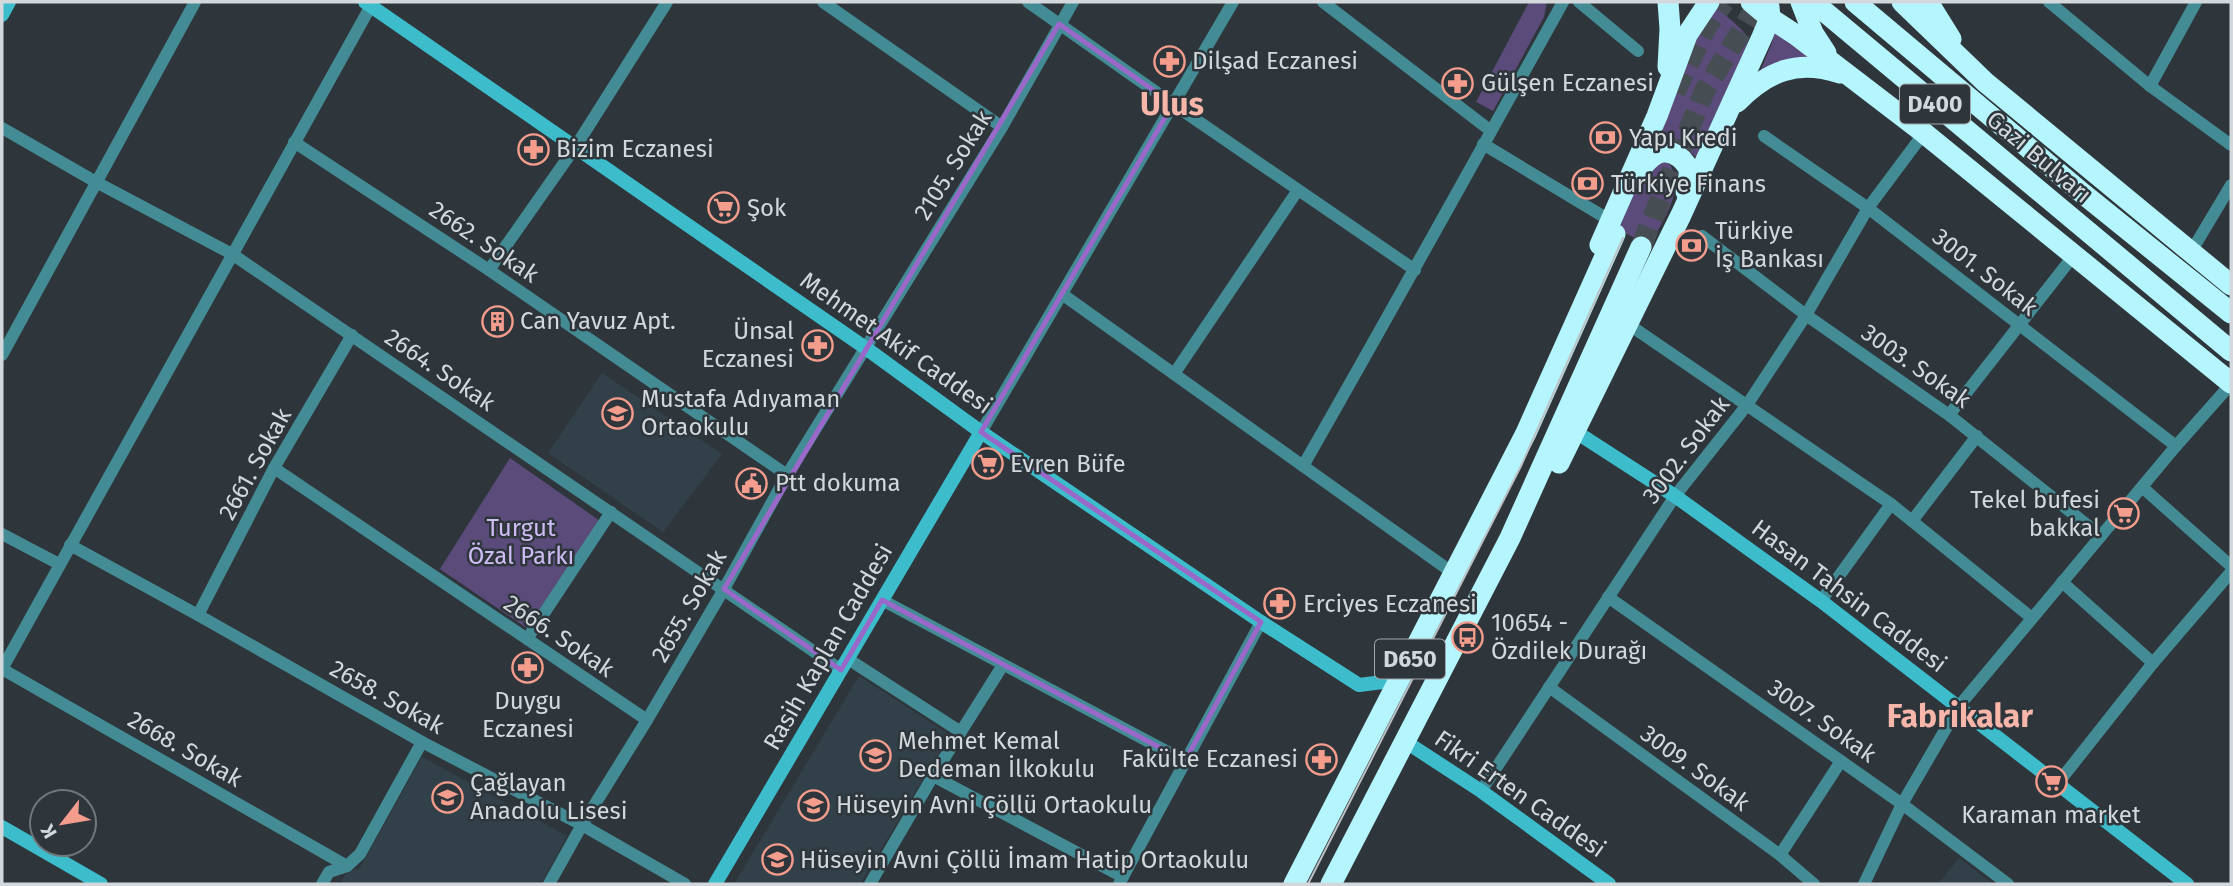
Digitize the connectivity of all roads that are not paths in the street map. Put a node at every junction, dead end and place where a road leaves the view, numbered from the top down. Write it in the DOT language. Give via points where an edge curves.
graph roads {
  1 [pos="9,2"];
  2 [pos="195,2"];
  3 [pos="667,2"];
  4 [pos="823,2"];
  5 [pos="1028,2"];
  6 [pos="1073,2"];
  7 [pos="1233,2"];
  8 [pos="1323,2"];
  9 [pos="1563,2"];
  10 [pos="1579,2"];
  11 [pos="1668,2"];
  12 [pos="1709,2"];
  13 [pos="1751,2"];
  14 [pos="1801,2"];
  15 [pos="1813,2"];
  16 [pos="1855,2"];
  17 [pos="1902,2"];
  18 [pos="1928,2"];
  19 [pos="2051,2"];
  20 [pos="2196,2"];
  21 [pos="369,3"];
  22 [pos="1769,10"];
  23 [pos="2,15"];
  24 [pos="1059,24"];
  25 [pos="1638,51"];
  26 [pos="1841,69"];
  27 [pos="1985,82"];
  28 [pos="2150,86"];
  29 [pos="1666,94"];
  30 [pos="1173,104"];
  31 [pos="1727,115"];
  32 [pos="1002,127"];
  33 [pos="2,128"];
  34 [pos="1491,131"];
  35 [pos="1924,133"];
  36 [pos="1764,136"];
  37 [pos="294,142"];
  38 [pos="1483,144"];
  39 [pos="2231,145"];
  40 [pos="576,146"];
  41 [pos="96,182"];
  42 [pos="2231,185"];
  43 [pos="1298,190"];
  44 [pos="1622,194"];
  45 [pos="1868,208"];
  46 [pos="1681,215"];
  47 [pos="1613,228"];
  48 [pos="1702,236"];
  49 [pos="1641,247"];
  50 [pos="2191,252"];
  51 [pos="232,254"];
  52 [pos="2074,255"];
  53 [pos="489,270"];
  54 [pos="1415,270"];
  55 [pos="2231,285"];
  56 [pos="1062,294"];
  57 [pos="2231,313"];
  58 [pos="1806,315"];
  59 [pos="1628,324"];
  60 [pos="2019,325"];
  61 [pos="352,335"];
  62 [pos="867,349"];
  63 [pos="2231,351"];
  64 [pos="2,355"];
  65 [pos="1174,374"];
  66 [pos="2231,383"];
  67 [pos="1746,405"];
  68 [pos="1949,415"];
  69 [pos="981,432"];
  70 [pos="1576,432"];
  71 [pos="1977,436"];
  72 [pos="2176,446"];
  73 [pos="1303,466"];
  74 [pos="274,468"];
  75 [pos="787,475"];
  76 [pos="2142,487"];
  77 [pos="1675,496"];
  78 [pos="1891,504"];
  79 [pos="611,512"];
  80 [pos="1912,521"];
  81 [pos="2,534"];
  82 [pos="2101,536"];
  83 [pos="1510,538"];
  84 [pos="69,545"];
  85 [pos="59,564"];
  86 [pos="2231,566"];
  87 [pos="2231,572"];
  88 [pos="1453,573"];
  89 [pos="2062,582"];
  90 [pos="724,589"];
  91 [pos="1608,597"];
  92 [pos="882,600"];
  93 [pos="1821,601"];
  94 [pos="198,615"];
  95 [pos="2032,618"];
  96 [pos="1261,622"];
  97 [pos="527,639"];
  98 [pos="1408,663"];
  99 [pos="2153,663"];
  100 [pos="845,664"];
  101 [pos="1003,665"];
  102 [pos="2,669"];
  103 [pos="1549,687"];
  104 [pos="1959,706"];
  105 [pos="647,720"];
  106 [pos="961,732"];
  107 [pos="422,742"];
  108 [pos="1406,742"];
  109 [pos="1185,761"];
  110 [pos="1842,761"];
  111 [pos="933,776"];
  112 [pos="2058,783"];
  113 [pos="1480,791"];
  114 [pos="1902,804"];
  115 [pos="582,825"];
  116 [pos="2,827"];
  117 [pos="1780,855"];
  118 [pos="347,866"];
  119 [pos="1121,881"];
  120 [pos="101,884"];
  121 [pos="322,884"];
  122 [pos="549,884"];
  123 [pos="685,884"];
  124 [pos="715,884"];
  125 [pos="870,884"];
  126 [pos="1294,884"];
  127 [pos="1331,884"];
  128 [pos="1609,884"];
  129 [pos="1814,884"];
  130 [pos="1864,884"];
  131 [pos="2008,884"];
  132 [pos="2187,884"];
  1 -- 23 [label="street"];
  2 -- 41 [label="street"];
  3 -- 40 [label="street"];
  4 -- 32 [label="street"];
  5 -- 24 [label="street"];
  6 -- 24 [label="street, 2105. Sokak"];
  7 -- 30 [label="street"];
  8 -- 34 [label="street"];
  9 -- 34 [label="street"];
  10 -- 25 [label="street"];
  11 -- 29 [label="highway"];
  12 -- 29 [label="highway" via="1687,35"];
  13 -- 22 [label="highway"];
  14 -- 26 [label="highway" via="1813,33"];
  15 -- 63 [label="highway, Gazi Bulvarı / D400"];
  16 -- 57 [label="highway, Gazi Bulvarı / D400"];
  17 -- 27 [label="highway"];
  18 -- 27 [label="highway"];
  19 -- 28 [label="street"];
  20 -- 28 [label="street"];
  21 -- 37 [label="street"];
  21 -- 40 [label="street, Mehmet Akif Caddesi"];
  22 -- 26 [label="highway"];
  22 -- 31 [label="highway"];
  24 -- 30 [label="street"];
  24 -- 32 [label="street, 2105. Sokak"];
  26 -- 31 [label="highway" via="1819,66 1773,73 1737,101"];
  26 -- 35 [label="highway"];
  27 -- 50 [label="highway"];
  28 -- 39 [label="street"];
  29 -- 44 [label="highway"];
  30 -- 43 [label="street"];
  30 -- 56 [label="street"];
  31 -- 46 [label="highway"];
  32 -- 62 [label="street, 2105. Sokak"];
  33 -- 41 [label="street, 2664. Sokak"];
  34 -- 38 [label="street"];
  35 -- 45 [label="street, 3002. Sokak"];
  35 -- 52 [label="highway"];
  36 -- 45 [label="street, 3001. Sokak"];
  37 -- 51 [label="street"];
  37 -- 53 [label="street, 2662. Sokak"];
  38 -- 47 [label="street"];
  38 -- 54 [label="street"];
  40 -- 53 [label="street"];
  40 -- 62 [label="street, Mehmet Akif Caddesi"];
  41 -- 51 [label="street, 2664. Sokak"];
  41 -- 64 [label="street"];
  42 -- 50 [label="street"];
  43 -- 54 [label="street"];
  43 -- 65 [label="street"];
  44 -- 46 [label="highway" via="1655,153 1675,154 1689,170"];
  44 -- 47 [label="highway"];
  45 -- 58 [label="street, 3002. Sokak"];
  45 -- 60 [label="street, 3001. Sokak"];
  46 -- 59 [label="highway"];
  47 -- 88 [label="highway, D650" via="1512,434 1489,501"];
  48 -- 58 [label="street, 3003. Sokak"];
  49 -- 83 [label="highway, D650"];
  50 -- 55 [label="highway"];
  51 -- 61 [label="street, 2664. Sokak"];
  51 -- 84 [label="street"];
  52 -- 60 [label="street"];
  52 -- 66 [label="highway"];
  53 -- 75 [label="street, 2662. Sokak"];
  54 -- 73 [label="street"];
  56 -- 65 [label="street"];
  56 -- 69 [label="street"];
  58 -- 67 [label="street, 3002. Sokak"];
  58 -- 68 [label="street, 3003. Sokak"];
  59 -- 67 [label="street"];
  59 -- 70 [label="highway"];
  60 -- 68 [label="street"];
  60 -- 72 [label="street, 3001. Sokak"];
  61 -- 74 [label="street, 2661. Sokak"];
  61 -- 79 [label="street, 2664. Sokak"];
  62 -- 69 [label="street, Mehmet Akif Caddesi"];
  62 -- 75 [label="street, 2655. Sokak"];
  65 -- 73 [label="street"];
  66 -- 72 [label="street"];
  67 -- 77 [label="street, 3002. Sokak"];
  67 -- 78 [label="street"];
  68 -- 71 [label="street, 3003. Sokak"];
  69 -- 92 [label="street, Rasih Kaplan Caddesi"];
  69 -- 96 [label="street, Mehmet Akif Caddesi"];
  70 -- 77 [label="street, Hasan Tahsin Caddesi"];
  70 -- 83 [label="highway"];
  71 -- 80 [label="street"];
  71 -- 82 [label="street, 3003. Sokak"];
  72 -- 76 [label="street"];
  73 -- 88 [label="street"];
  74 -- 94 [label="street, 2661. Sokak"];
  74 -- 97 [label="street, 2666. Sokak"];
  75 -- 90 [label="street, 2655. Sokak"];
  76 -- 82 [label="street"];
  76 -- 86 [label="street"];
  77 -- 91 [label="street, 3002. Sokak"];
  77 -- 93 [label="street, Hasan Tahsin Caddesi"];
  78 -- 80 [label="street"];
  78 -- 93 [label="street"];
  79 -- 90 [label="street, 2664. Sokak"];
  79 -- 97 [label="street"];
  80 -- 95 [label="street"];
  81 -- 85 [label="street"];
  82 -- 89 [label="street"];
  83 -- 108 [label="highway, D650"];
  84 -- 85 [label="street"];
  84 -- 94 [label="street, 2658. Sokak"];
  85 -- 102 [label="street"];
  87 -- 99 [label="street"];
  88 -- 98 [label="highway, D650"];
  89 -- 95 [label="street"];
  89 -- 99 [label="street"];
  90 -- 100 [label="street, 2664. Sokak"];
  90 -- 105 [label="street, 2655. Sokak"];
  91 -- 103 [label="street, 3002. Sokak"];
  91 -- 110 [label="street, 3007. Sokak"];
  92 -- 100 [label="street, Rasih Kaplan Caddesi"];
  92 -- 101 [label="street"];
  93 -- 104 [label="street, Hasan Tahsin Caddesi"];
  94 -- 107 [label="street, 2658. Sokak"];
  95 -- 104 [label="street"];
  96 -- 98 [label="street, Mehmet Akif Caddesi" via="1359,685 1383,682"];
  96 -- 109 [label="street"];
  97 -- 105 [label="street, 2666. Sokak"];
  98 -- 126 [label="highway, D650"];
  99 -- 112 [label="street"];
  100 -- 106 [label="street, 2664. Sokak"];
  100 -- 124 [label="street, Rasih Kaplan Caddesi"];
  101 -- 106 [label="street"];
  101 -- 109 [label="street"];
  102 -- 118 [label="street, 2668. Sokak"];
  103 -- 113 [label="street, 3002. Sokak"];
  103 -- 117 [label="street, 3009. Sokak"];
  104 -- 112 [label="street, Hasan Tahsin Caddesi"];
  104 -- 114 [label="street"];
  105 -- 115 [label="street, 2655. Sokak"];
  106 -- 111 [label="street"];
  107 -- 115 [label="street, 2658. Sokak"];
  107 -- 118 [label="street" via="360,854"];
  108 -- 113 [label="street, Fikri Erten Caddesi"];
  108 -- 127 [label="highway, D650"];
  109 -- 119 [label="street"];
  110 -- 114 [label="street, 3007. Sokak"];
  110 -- 117 [label="street"];
  111 -- 119 [label="street"];
  111 -- 125 [label="street"];
  112 -- 132 [label="street, Hasan Tahsin Caddesi"];
  113 -- 128 [label="street, Fikri Erten Caddesi"];
  114 -- 130 [label="street"];
  114 -- 131 [label="street, 3007. Sokak"];
  115 -- 122 [label="street, 2655. Sokak"];
  115 -- 123 [label="street, 2658. Sokak"];
  116 -- 120 [label="street"];
  117 -- 129 [label="street, 3009. Sokak"];
  118 -- 121 [label="street" via="329,872"];
}
